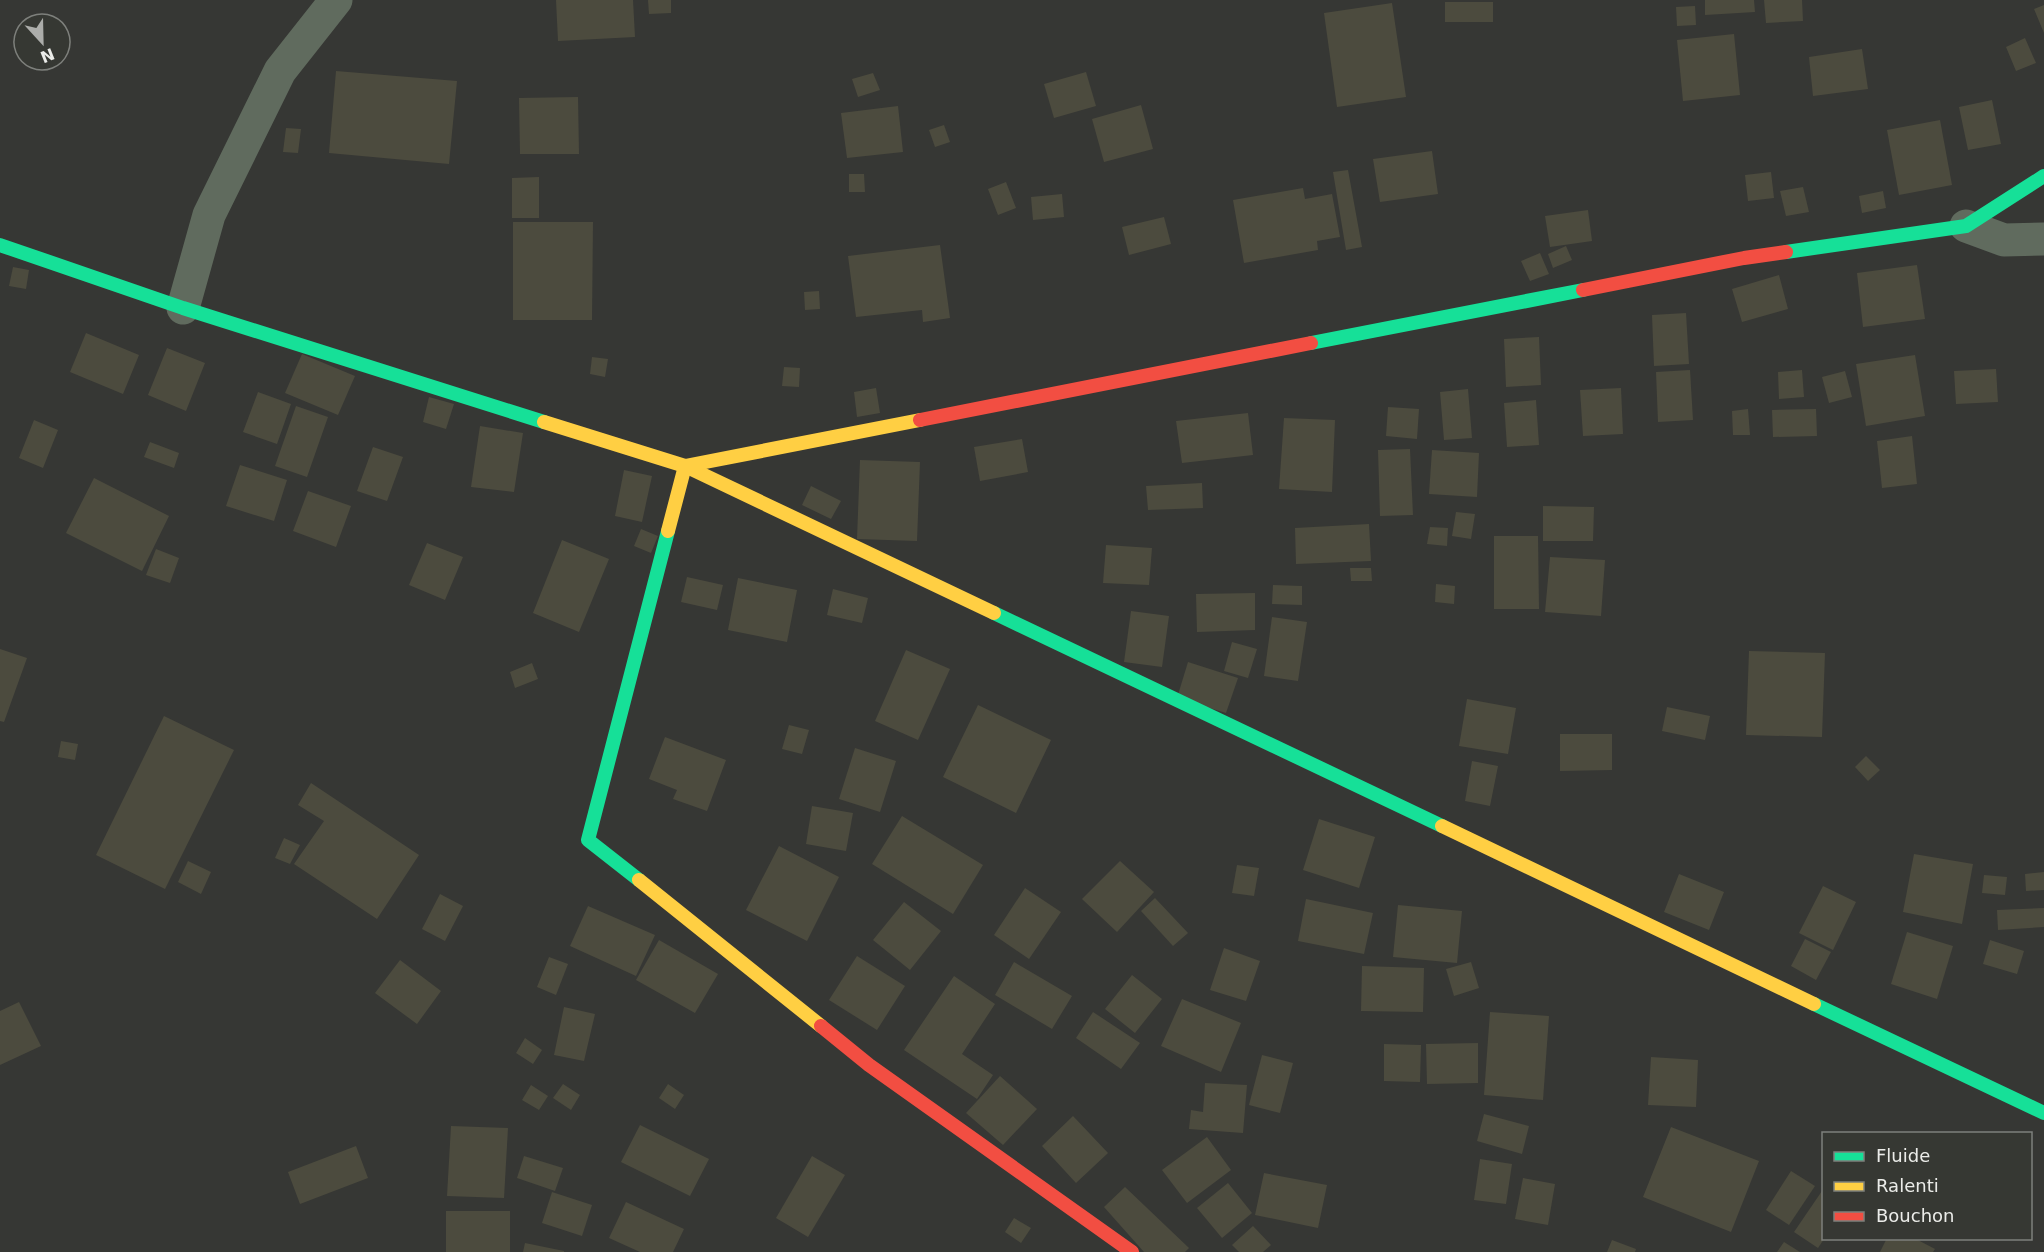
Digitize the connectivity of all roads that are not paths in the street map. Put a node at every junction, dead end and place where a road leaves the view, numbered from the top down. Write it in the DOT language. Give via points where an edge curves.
graph roads {
  1 [pos="336,0"];
  2 [pos="2044,176"];
  3 [pos="1966,226"];
  4 [pos="2044,239"];
  5 [pos="0,245"];
  6 [pos="183,308"];
  7 [pos="685,466"];
  8 [pos="2044,1113"];
  9 [pos="1132,1252"];
  1 -- 6 [label="street" via="280,71 209,215"];
  2 -- 3 [label="street"];
  3 -- 4 [label="street" via="2004,240"];
  3 -- 7 [label="street" via="1744,258"];
  5 -- 6 [label="street"];
  6 -- 7 [label="street"];
  7 -- 8 [label="street"];
  7 -- 9 [label="street" via="588,840 869,1065"];
}
